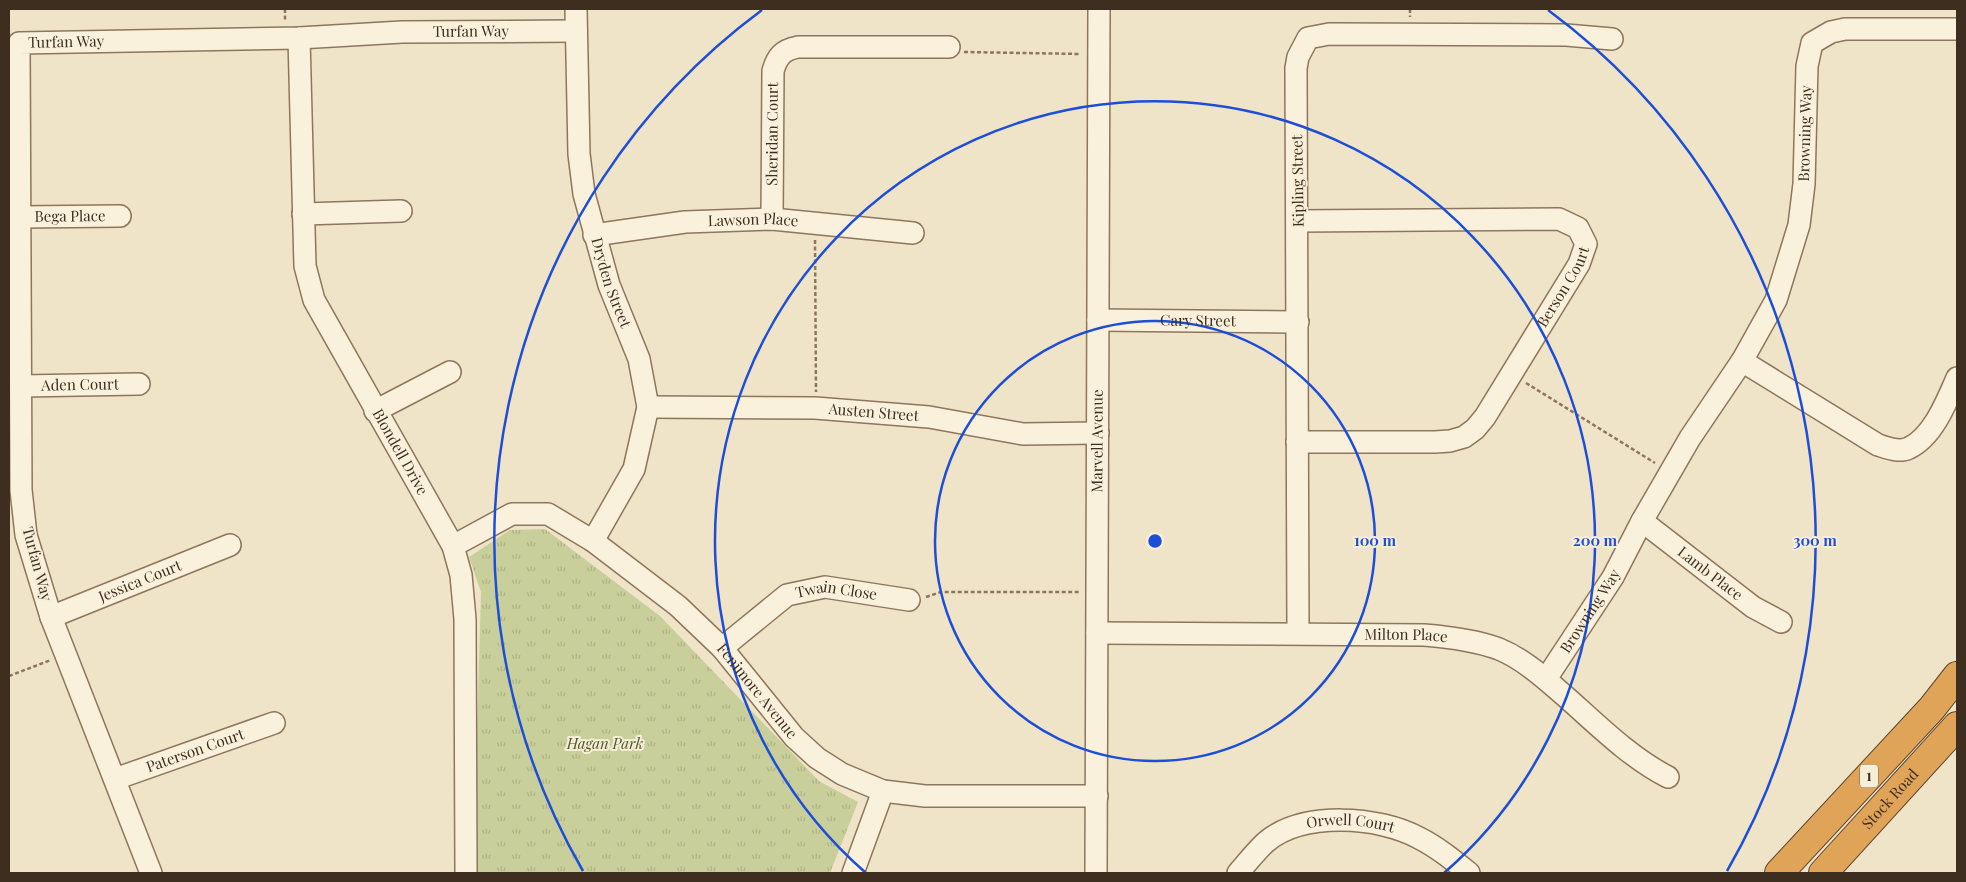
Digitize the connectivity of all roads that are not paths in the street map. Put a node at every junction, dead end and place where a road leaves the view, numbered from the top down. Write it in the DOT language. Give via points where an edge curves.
graph roads {
  1 [pos="576,9"];
  2 [pos="1100,9"];
  3 [pos="1957,29"];
  4 [pos="576,31"];
  5 [pos="299,38"];
  6 [pos="1612,39"];
  7 [pos="948,47"];
  8 [pos="400,211"];
  9 [pos="303,214"];
  10 [pos="120,216"];
  11 [pos="20,217"];
  12 [pos="772,219"];
  13 [pos="1298,221"];
  14 [pos="913,233"];
  15 [pos="594,235"];
  16 [pos="1098,320"];
  17 [pos="1298,322"];
  18 [pos="1742,361"];
  19 [pos="450,372"];
  20 [pos="1957,378"];
  21 [pos="139,384"];
  22 [pos="21,386"];
  23 [pos="648,407"];
  24 [pos="375,412"];
  25 [pos="1098,433"];
  26 [pos="1297,442"];
  27 [pos="1642,522"];
  28 [pos="593,541"];
  29 [pos="230,545"];
  30 [pos="453,546"];
  31 [pos="909,600"];
  32 [pos="51,616"];
  33 [pos="1781,622"];
  34 [pos="1097,633"];
  35 [pos="1298,633"];
  36 [pos="722,648"];
  37 [pos="1957,676"];
  38 [pos="1546,680"];
  39 [pos="274,723"];
  40 [pos="1957,726"];
  41 [pos="1668,777"];
  42 [pos="115,779"];
  43 [pos="883,791"];
  44 [pos="1097,796"];
  45 [pos="152,873"];
  46 [pos="466,873"];
  47 [pos="854,873"];
  48 [pos="1100,873"];
  49 [pos="1238,873"];
  50 [pos="1469,873"];
  51 [pos="1780,873"];
  52 [pos="1823,873"];
  1 -- 4 [label="street, Dryden Street"];
  2 -- 16 [label="street, Marvell Avenue"];
  3 -- 18 [label="street, Browning Way" via="1845,29 1812,43 1806,66 1800,225 1776,300"];
  4 -- 5 [label="street, Turfan Way" via="402,32"];
  4 -- 15 [label="street, Dryden Street" via="579,154"];
  5 -- 9 [label="street, Blondell Drive"];
  5 -- 11 [label="street, Turfan Way" via="19,43"];
  6 -- 13 [label="street, Kipling Street" via="1566,34 1317,34 1308,38 1296,68"];
  7 -- 12 [label="street, Sheridan Court" via="777,48 773,71"];
  8 -- 9 [label="street"];
  9 -- 24 [label="street, Blondell Drive" via="305,266 314,300"];
  10 -- 11 [label="street, Bega Place"];
  11 -- 22 [label="street, Turfan Way"];
  12 -- 14 [label="street, Lawson Place"];
  12 -- 15 [label="street, Lawson Place" via="685,222"];
  13 -- 17 [label="street, Kipling Street"];
  13 -- 26 [label="street, Berson Court" via="1559,219 1578,228 1586,244 1578,264 1512,375 1474,429 1464,437 1450,442"];
  15 -- 23 [label="street, Dryden Street" via="609,285 639,359"];
  16 -- 17 [label="street, Cary Street"];
  16 -- 25 [label="street, Marvell Avenue"];
  17 -- 26 [label="street, Kipling Street"];
  18 -- 20 [label="street" via="1878,445 1898,450 1908,449 1923,438"];
  18 -- 27 [label="street, Browning Way" via="1690,438"];
  19 -- 24 [label="street"];
  21 -- 22 [label="street, Aden Court"];
  22 -- 32 [label="street, Turfan Way" via="21,490 26,535"];
  23 -- 25 [label="street, Austen Street" via="815,408 930,417 1023,434"];
  23 -- 28 [label="street, Dryden Street" via="634,468"];
  24 -- 30 [label="street, Blondell Drive"];
  25 -- 34 [label="street, Marvell Avenue"];
  26 -- 35 [label="street, Kipling Street"];
  27 -- 33 [label="street, Lamb Place" via="1753,607"];
  27 -- 38 [label="street, Browning Way" via="1613,577"];
  28 -- 30 [label="street, Fenimore Avenue" via="548,514 512,514"];
  28 -- 36 [label="street, Fenimore Avenue" via="678,606"];
  29 -- 32 [label="street, Jessica Court"];
  30 -- 46 [label="street, Blondell Drive" via="461,575 465,620"];
  31 -- 36 [label="street, Twain Close" via="825,587 787,595"];
  32 -- 42 [label="street, Turfan Way"];
  34 -- 35 [label="street, Milton Place"];
  34 -- 44 [label="street, Marvell Avenue"];
  35 -- 38 [label="street, Milton Place" via="1456,638 1500,649"];
  36 -- 43 [label="street, Fenimore Avenue" via="794,737 817,758 842,774"];
  37 -- 51 [label="highway, Stock Road / 1" via="1932,708"];
  38 -- 41 [label="street, Milton Place" via="1645,765"];
  39 -- 42 [label="street, Paterson Court"];
  40 -- 52 [label="highway, Stock Road / 1"];
  42 -- 45 [label="street, Turfan Way"];
  43 -- 44 [label="street, Fenimore Avenue" via="925,796"];
  43 -- 47 [label="street"];
  44 -- 48 [label="street, Marvell Avenue"];
  49 -- 50 [label="street, Orwell Court" via="1266,842 1278,834 1313,822 1332,820 1400,830 1441,851"];
}
